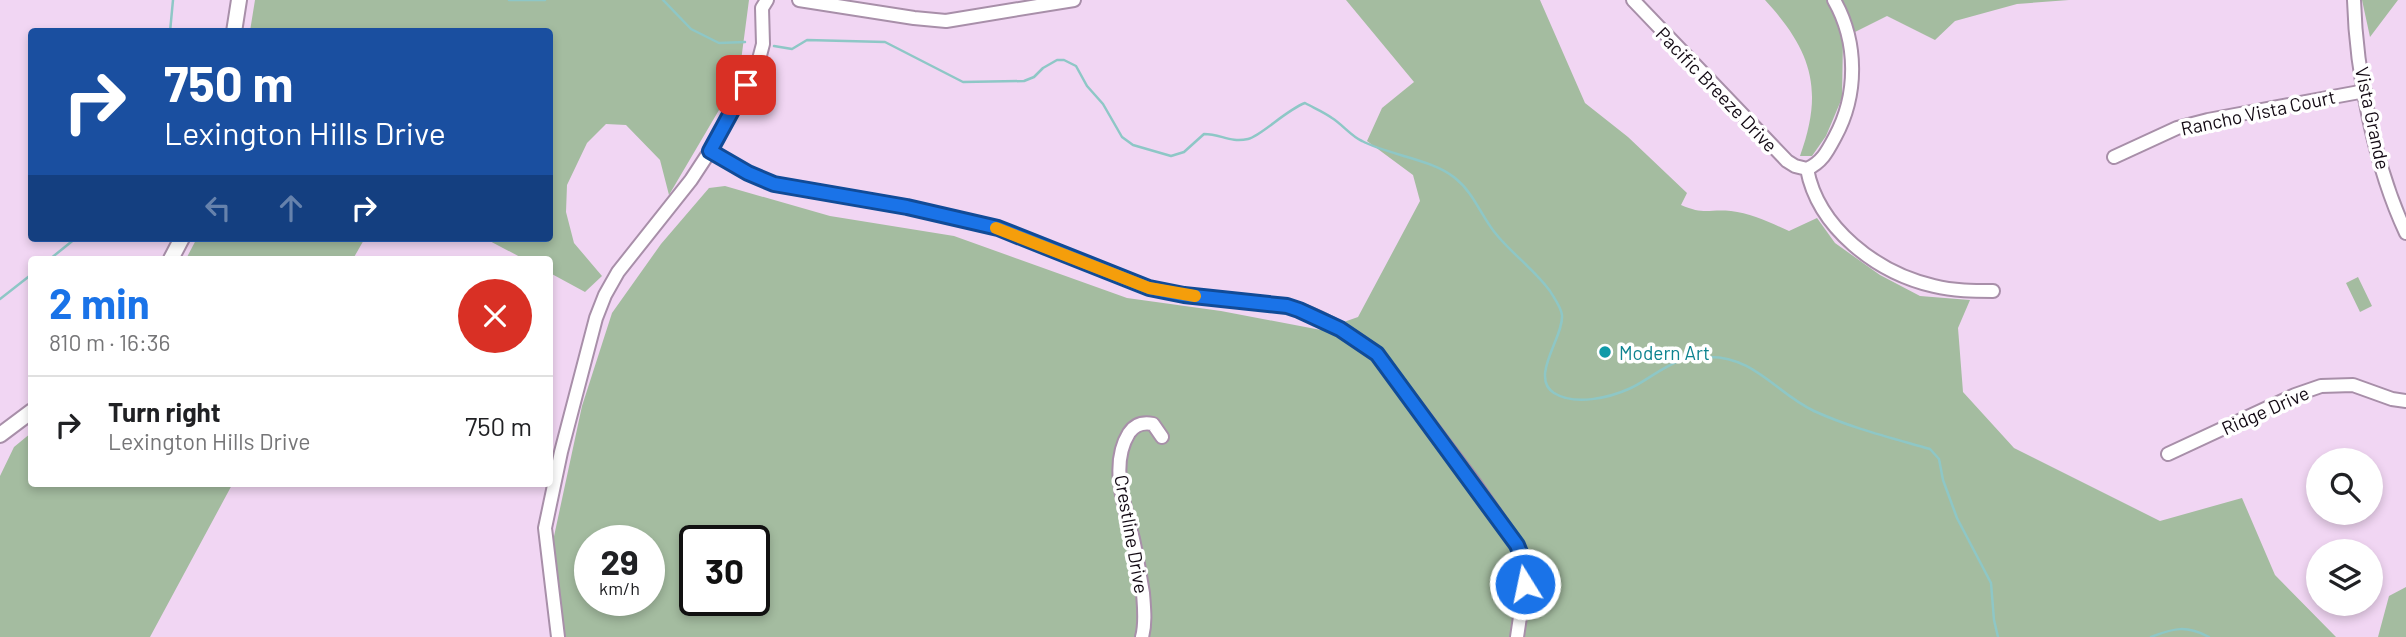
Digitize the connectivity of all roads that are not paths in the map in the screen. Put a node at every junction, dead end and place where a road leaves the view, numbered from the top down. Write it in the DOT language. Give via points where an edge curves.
graph roads {
  1 [pos="239,0"];
  2 [pos="767,0"];
  3 [pos="799,0"];
  4 [pos="1074,0"];
  5 [pos="1633,0"];
  6 [pos="1834,0"];
  7 [pos="2354,0"];
  8 [pos="235,28"];
  9 [pos="2365,91"];
  10 [pos="710,151"];
  11 [pos="2114,157"];
  12 [pos="1807,169"];
  13 [pos="2406,233"];
  14 [pos="1993,291"];
  15 [pos="2406,401"];
  16 [pos="28,414"];
  17 [pos="0,435"];
  18 [pos="1162,437"];
  19 [pos="2168,454"];
  20 [pos="558,637"];
  21 [pos="1142,637"];
  22 [pos="1517,637"];
  1 -- 8 [label="main road"];
  2 -- 10 [label="street" via="762,8 762,53"];
  3 -- 4 [label="street" via="946,21"];
  5 -- 12 [label="street, Pacific Breeze Drive" via="1787,161"];
  6 -- 12 [label="street" via="1847,32 1852,86 1847,112 1831,145 1817,164"];
  7 -- 9 [label="street, Vista Grande"];
  9 -- 11 [label="street, Rancho Vista Court" via="2198,122"];
  9 -- 13 [label="street, Vista Grande" via="2375,143"];
  10 -- 20 [label="street" via="618,272 592,331 545,528"];
  10 -- 22 [label="street" via="774,184 986,225 1149,288 1287,306 1351,335 1377,354 1517,545 1525,584"];
  12 -- 14 [label="street" via="1819,203 1839,231 1881,265 1934,286"];
  15 -- 19 [label="street, Ridge Drive" via="2353,385 2321,386"];
  16 -- 17 [label="main road"];
  18 -- 21 [label="street, Crestline Drive" via="1153,424 1133,428 1120,463 1122,501 1143,594"];
}
